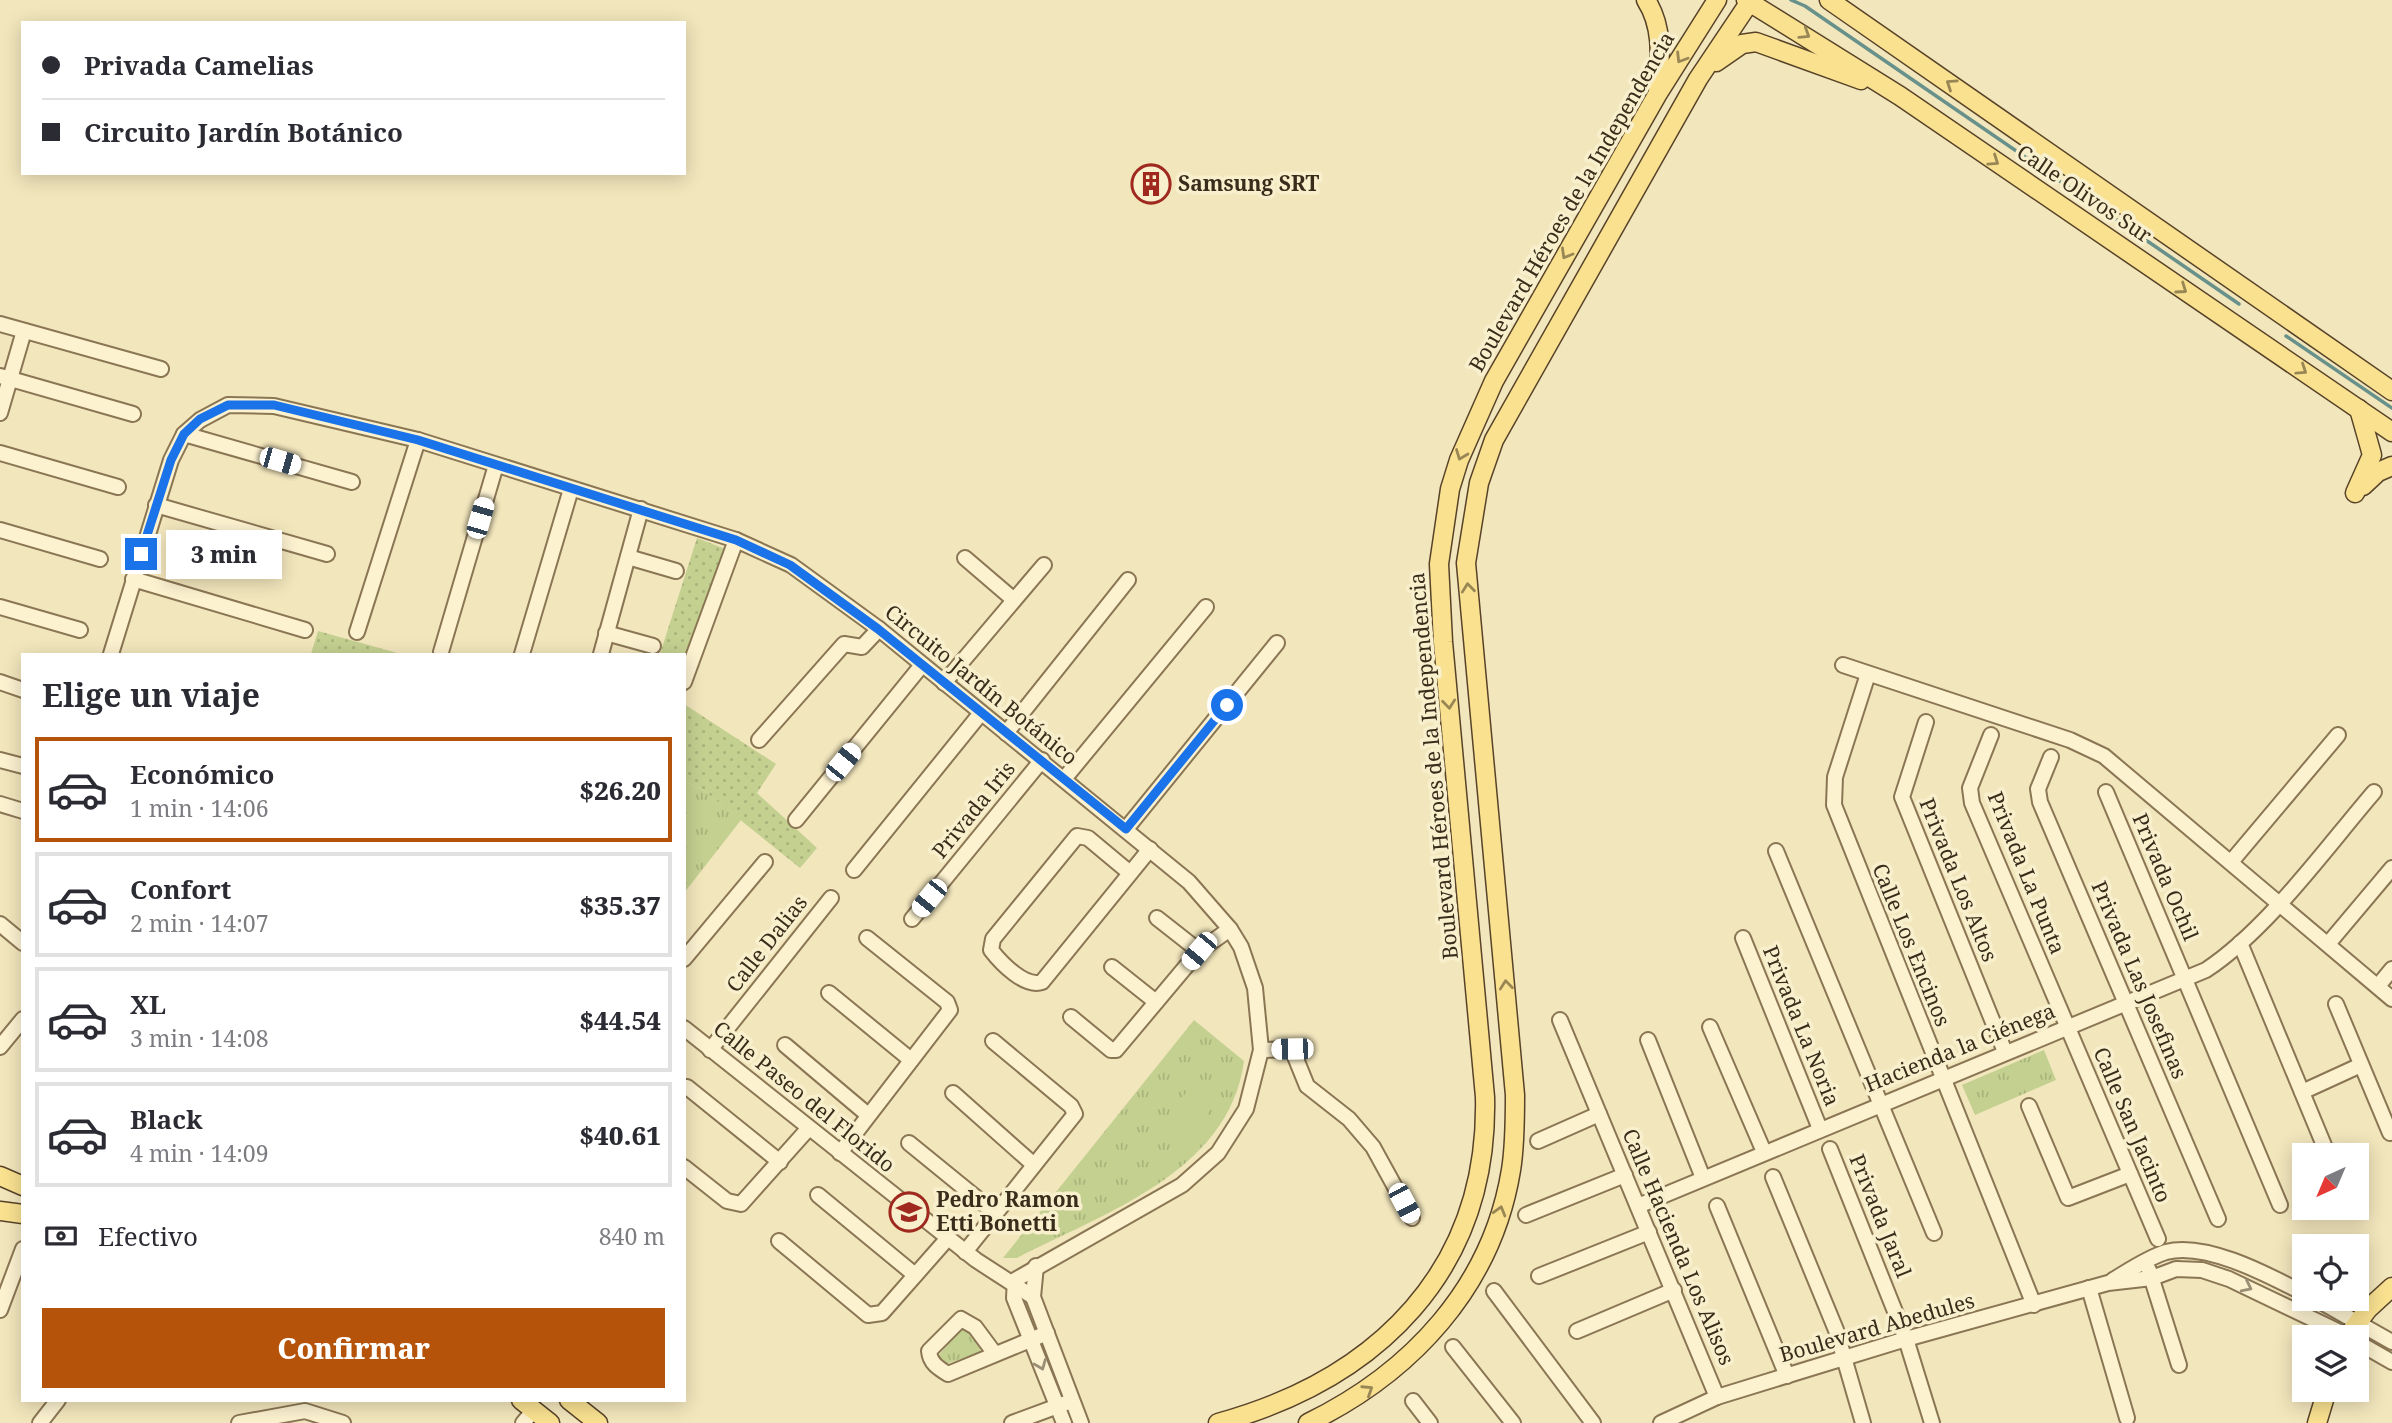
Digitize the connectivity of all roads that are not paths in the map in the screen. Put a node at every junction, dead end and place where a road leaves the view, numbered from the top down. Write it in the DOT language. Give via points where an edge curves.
graph roads {
  1 [pos="1646,0"];
  2 [pos="1717,0"];
  3 [pos="1829,0"];
  4 [pos="1749,1"];
  5 [pos="1698,79"];
  6 [pos="1657,95"];
  7 [pos="1900,96"];
  8 [pos="0,324"];
  9 [pos="24,331"];
  10 [pos="161,369"];
  11 [pos="5,377"];
  12 [pos="2392,391"];
  13 [pos="2358,409"];
  14 [pos="0,413"];
  15 [pos="132,414"];
  16 [pos="2392,432"];
  17 [pos="184,434"];
  18 [pos="418,440"];
  19 [pos="0,453"];
  20 [pos="2372,455"];
  21 [pos="496,465"];
  22 [pos="2389,466"];
  23 [pos="352,482"];
  24 [pos="118,488"];
  25 [pos="571,489"];
  26 [pos="156,506"];
  27 [pos="641,509"];
  28 [pos="0,530"];
  29 [pos="736,540"];
  30 [pos="327,554"];
  31 [pos="628,557"];
  32 [pos="965,558"];
  33 [pos="100,559"];
  34 [pos="1439,564"];
  35 [pos="1044,565"];
  36 [pos="676,570"];
  37 [pos="133,579"];
  38 [pos="1128,580"];
  39 [pos="1014,600"];
  40 [pos="0,607"];
  41 [pos="1206,607"];
  42 [pos="1472,619"];
  43 [pos="305,629"];
  44 [pos="878,629"];
  45 [pos="80,630"];
  46 [pos="357,632"];
  47 [pos="606,633"];
  48 [pos="1277,643"];
  49 [pos="653,646"];
  50 [pos="441,652"];
  51 [pos="117,653"];
  52 [pos="522,653"];
  53 [pos="601,653"];
  54 [pos="922,665"];
  55 [pos="1843,665"];
  56 [pos="1868,674"];
  57 [pos="686,677"];
  58 [pos="0,682"];
  59 [pos="944,683"];
  60 [pos="21,689"];
  61 [pos="981,713"];
  62 [pos="1926,722"];
  63 [pos="1006,733"];
  64 [pos="1991,735"];
  65 [pos="2338,735"];
  66 [pos="759,740"];
  67 [pos="2051,757"];
  68 [pos="0,760"];
  69 [pos="1042,760"];
  70 [pos="21,765"];
  71 [pos="1064,779"];
  72 [pos="2106,792"];
  73 [pos="2374,792"];
  74 [pos="0,804"];
  75 [pos="21,810"];
  76 [pos="796,820"];
  77 [pos="1126,829"];
  78 [pos="1150,849"];
  79 [pos="1776,850"];
  80 [pos="765,862"];
  81 [pos="2231,862"];
  82 [pos="2392,868"];
  83 [pos="854,870"];
  84 [pos="1130,873"];
  85 [pos="831,898"];
  86 [pos="2278,902"];
  87 [pos="1157,918"];
  88 [pos="912,919"];
  89 [pos="1,926"];
  90 [pos="1230,929"];
  91 [pos="867,938"];
  92 [pos="1744,938"];
  93 [pos="21,941"];
  94 [pos="2240,943"];
  95 [pos="2328,944"];
  96 [pos="1199,951"];
  97 [pos="686,957"];
  98 [pos="1112,967"];
  99 [pos="2392,969"];
  100 [pos="2185,979"];
  101 [pos="2378,986"];
  102 [pos="829,993"];
  103 [pos="2392,999"];
  104 [pos="1156,1002"];
  105 [pos="2127,1002"];
  106 [pos="2336,1004"];
  107 [pos="1071,1017"];
  108 [pos="1560,1020"];
  109 [pos="21,1021"];
  110 [pos="2068,1026"];
  111 [pos="1710,1027"];
  112 [pos="686,1030"];
  113 [pos="1648,1040"];
  114 [pos="993,1041"];
  115 [pos="785,1045"];
  116 [pos="0,1047"];
  117 [pos="710,1050"];
  118 [pos="1261,1050"];
  119 [pos="2005,1052"];
  120 [pos="911,1060"];
  121 [pos="2361,1065"];
  122 [pos="1943,1079"];
  123 [pos="687,1087"];
  124 [pos="2302,1092"];
  125 [pos="953,1093"];
  126 [pos="1880,1104"];
  127 [pos="2029,1106"];
  128 [pos="1599,1114"];
  129 [pos="868,1115"];
  130 [pos="808,1129"];
  131 [pos="1820,1129"];
  132 [pos="2390,1133"];
  133 [pos="1538,1140"];
  134 [pos="909,1143"];
  135 [pos="2323,1143"];
  136 [pos="1830,1149"];
  137 [pos="1764,1152"];
  138 [pos="839,1153"];
  139 [pos="780,1162"];
  140 [pos="1034,1165"];
  141 [pos="686,1168"];
  142 [pos="1625,1174"];
  143 [pos="2130,1174"];
  144 [pos="0,1176"];
  145 [pos="1773,1177"];
  146 [pos="1703,1178"];
  147 [pos="0,1187"];
  148 [pos="21,1187"];
  149 [pos="21,1188"];
  150 [pos="818,1195"];
  151 [pos="2280,1205"];
  152 [pos="1638,1206"];
  153 [pos="1717,1206"];
  154 [pos="0,1211"];
  155 [pos="995,1213"];
  156 [pos="21,1214"];
  157 [pos="1526,1215"];
  158 [pos="1412,1218"];
  159 [pos="2218,1219"];
  160 [pos="1649,1232"];
  161 [pos="1934,1233"];
  162 [pos="948,1238"];
  163 [pos="2158,1239"];
  164 [pos="779,1241"];
  165 [pos="965,1252"];
  166 [pos="21,1254"];
  167 [pos="2146,1261"];
  168 [pos="1036,1266"];
  169 [pos="915,1275"];
  170 [pos="1539,1276"];
  171 [pos="2152,1278"];
  172 [pos="2109,1283"];
  173 [pos="1012,1285"];
  174 [pos="2292,1287"];
  175 [pos="2392,1287"];
  176 [pos="2089,1288"];
  177 [pos="1674,1290"];
  178 [pos="1494,1291"];
  179 [pos="1033,1297"];
  180 [pos="2034,1305"];
  181 [pos="0,1310"];
  182 [pos="2328,1311"];
  183 [pos="2332,1325"];
  184 [pos="2342,1325"];
  185 [pos="2360,1325"];
  186 [pos="1577,1331"];
  187 [pos="1047,1333"];
  188 [pos="2369,1337"];
  189 [pos="1030,1339"];
  190 [pos="1906,1339"];
  191 [pos="2392,1342"];
  192 [pos="2369,1346"];
  193 [pos="1453,1347"];
  194 [pos="995,1354"];
  195 [pos="1844,1359"];
  196 [pos="2392,1362"];
  197 [pos="2179,1365"];
  198 [pos="1787,1376"];
  199 [pos="1717,1397"];
  200 [pos="1074,1401"];
  201 [pos="1413,1401"];
  202 [pos="56,1402"];
  203 [pos="572,1402"];
  204 [pos="2324,1402"];
  205 [pos="1058,1406"];
  206 [pos="526,1411"];
  207 [pos="2127,1418"];
  208 [pos="266,1420"];
  209 [pos="40,1423"];
  210 [pos="239,1423"];
  211 [pos="343,1423"];
  212 [pos="550,1423"];
  213 [pos="598,1423"];
  214 [pos="1012,1423"];
  215 [pos="1064,1423"];
  216 [pos="1081,1423"];
  217 [pos="1218,1423"];
  218 [pos="1308,1423"];
  219 [pos="1430,1423"];
  220 [pos="1513,1423"];
  221 [pos="1593,1423"];
  222 [pos="1661,1423"];
  223 [pos="1863,1423"];
  224 [pos="1932,1423"];
  225 [pos="2317,1423"];
  1 -- 6 [label="main road" via="1657,23 1660,45"];
  2 -- 6 [label="main road, Boulevard Héroes de la Independencia, one-way"];
  12 -- 3 [label="main road, Calle Olivos Sur, one-way"];
  4 -- 5 [label="main road"];
  4 -- 7 [label="main road, Calle Olivos Sur, one-way"];
  5 -- 7 [label="main road" via="1729,51 1756,43"];
  42 -- 5 [label="main road, one-way" via="1466,563 1479,483 1494,440"];
  6 -- 34 [label="main road, Boulevard Héroes de la Independencia, one-way" via="1475,421 1450,489"];
  7 -- 13 [label="main road, Calle Olivos Sur, one-way"];
  8 -- 9 [label="street"];
  9 -- 10 [label="street"];
  9 -- 11 [label="street"];
  11 -- 14 [label="street"];
  11 -- 15 [label="street"];
  13 -- 16 [label="main road, Calle Olivos Sur"];
  13 -- 20 [label="main road"];
  17 -- 18 [label="street, Circuito Jardín Botánico" via="200,419 228,405 274,405"];
  17 -- 23 [label="street"];
  17 -- 26 [label="street, Circuito Jardín Botánico"];
  18 -- 21 [label="street, Circuito Jardín Botánico"];
  18 -- 46 [label="street"];
  19 -- 24 [label="street"];
  20 -- 22 [label="main road"];
  20 -- 22 [label="main road" via="2355,494"];
  21 -- 25 [label="street, Circuito Jardín Botánico"];
  21 -- 50 [label="street"];
  25 -- 27 [label="street, Circuito Jardín Botánico"];
  25 -- 52 [label="street"];
  26 -- 30 [label="street"];
  26 -- 37 [label="street, Circuito Jardín Botánico"];
  27 -- 29 [label="street, Circuito Jardín Botánico"];
  27 -- 31 [label="street"];
  28 -- 33 [label="street"];
  29 -- 44 [label="street, Circuito Jardín Botánico" via="790,565"];
  29 -- 57 [label="street"];
  31 -- 36 [label="street"];
  31 -- 47 [label="street"];
  32 -- 39 [label="street"];
  34 -- 42 [label="main road" via="1454,612"];
  34 -- 217 [label="main road, Boulevard Héroes de la Independencia, one-way" via="1485,1097 1480,1175 1469,1213 1429,1287 1401,1322 1371,1350 1308,1392"];
  35 -- 39 [label="street"];
  37 -- 43 [label="street"];
  37 -- 51 [label="street, Circuito Jardín Botánico"];
  38 -- 63 [label="street"];
  39 -- 59 [label="street"];
  40 -- 45 [label="street"];
  41 -- 71 [label="street"];
  218 -- 42 [label="main road, one-way" via="1377,1385 1452,1311 1493,1234 1511,1171 1516,1095"];
  44 -- 54 [label="street, Circuito Jardín Botánico"];
  44 -- 66 [label="street" via="862,647 844,644"];
  47 -- 49 [label="street"];
  47 -- 53 [label="street"];
  48 -- 77 [label="street"];
  54 -- 59 [label="street, Circuito Jardín Botánico"];
  54 -- 76 [label="street"];
  55 -- 56 [label="street"];
  56 -- 81 [label="street" via="2087,747 2119,767"];
  56 -- 122 [label="street, Calle Los Encinos" via="1835,777 1834,804"];
  58 -- 60 [label="street"];
  59 -- 61 [label="street, Circuito Jardín Botánico"];
  61 -- 63 [label="street, Circuito Jardín Botánico"];
  61 -- 83 [label="street"];
  62 -- 119 [label="street, Privada Los Altos" via="1902,797"];
  63 -- 69 [label="street, Circuito Jardín Botánico"];
  64 -- 110 [label="street, Privada La Punta" via="1970,796"];
  65 -- 81 [label="street"];
  67 -- 105 [label="street, Privada Las Josefinas" via="2038,789 2040,802"];
  68 -- 70 [label="street"];
  69 -- 71 [label="street, Circuito Jardín Botánico"];
  69 -- 88 [label="street, Privada Iris"];
  71 -- 77 [label="street, Circuito Jardín Botánico"];
  72 -- 100 [label="street, Privada Ochil"];
  73 -- 86 [label="street, Hacienda la Ciénega"];
  74 -- 75 [label="street"];
  77 -- 78 [label="street, Circuito Jardín Botánico"];
  78 -- 84 [label="street"];
  78 -- 90 [label="street, Circuito Jardín Botánico" via="1189,882"];
  79 -- 126 [label="street"];
  80 -- 97 [label="street"];
  81 -- 86 [label="street"];
  82 -- 95 [label="street"];
  84 -- 84 [label="street" via="1080,834 990,944 994,954 1038,984"];
  85 -- 117 [label="street, Calle Dalias"];
  86 -- 94 [label="street, Hacienda la Ciénega"];
  86 -- 95 [label="street"];
  87 -- 96 [label="street"];
  89 -- 93 [label="street"];
  90 -- 96 [label="street"];
  90 -- 118 [label="street, Circuito Jardín Botánico" via="1255,988"];
  91 -- 120 [label="street" via="950,1008"];
  92 -- 131 [label="street, Privada La Noria"];
  94 -- 100 [label="street, Hacienda la Ciénega" via="2206,970"];
  94 -- 124 [label="street"];
  95 -- 101 [label="street"];
  96 -- 104 [label="street"];
  98 -- 104 [label="street"];
  99 -- 101 [label="street"];
  100 -- 105 [label="street, Hacienda la Ciénega"];
  100 -- 151 [label="street, Privada Ochil"];
  101 -- 103 [label="street"];
  102 -- 120 [label="street"];
  104 -- 107 [label="street" via="1116,1050"];
  105 -- 110 [label="street, Hacienda la Ciénega"];
  105 -- 159 [label="street, Privada Las Josefinas"];
  106 -- 121 [label="street"];
  108 -- 128 [label="street, Calle Hacienda Los Alisos"];
  109 -- 116 [label="street"];
  110 -- 119 [label="street, Hacienda la Ciénega"];
  110 -- 143 [label="street, Calle San Jacinto"];
  111 -- 137 [label="street"];
  112 -- 117 [label="street, Calle Paseo del Florido"];
  113 -- 146 [label="street"];
  114 -- 140 [label="street" via="1075,1111"];
  115 -- 129 [label="street"];
  117 -- 130 [label="street, Calle Paseo del Florido"];
  118 -- 158 [label="street" via="1292,1049 1307,1086 1349,1119 1373,1147"];
  118 -- 168 [label="street, Circuito Jardín Botánico" via="1246,1109 1203,1169 1157,1201"];
  119 -- 122 [label="street, Hacienda la Ciénega"];
  120 -- 129 [label="street"];
  121 -- 124 [label="street"];
  121 -- 132 [label="street"];
  122 -- 126 [label="street, Hacienda la Ciénega"];
  122 -- 180 [label="street, Calle Los Encinos"];
  123 -- 139 [label="street"];
  124 -- 135 [label="street"];
  125 -- 140 [label="street"];
  126 -- 131 [label="street, Hacienda la Ciénega"];
  126 -- 161 [label="street"];
  127 -- 143 [label="street" via="2068,1198"];
  128 -- 133 [label="street"];
  128 -- 142 [label="street, Calle Hacienda Los Alisos"];
  129 -- 138 [label="street"];
  130 -- 138 [label="street, Calle Paseo del Florido"];
  130 -- 139 [label="street"];
  131 -- 137 [label="street, Hacienda la Ciénega"];
  134 -- 155 [label="street"];
  136 -- 190 [label="street, Privada Jaral"];
  137 -- 146 [label="street, Hacienda la Ciénega"];
  138 -- 162 [label="street, Calle Paseo del Florido"];
  139 -- 141 [label="street" via="735,1205"];
  140 -- 155 [label="street"];
  142 -- 152 [label="street, Calle Hacienda Los Alisos"];
  142 -- 157 [label="street"];
  143 -- 163 [label="street, Calle San Jacinto"];
  144 -- 148 [label="main road"];
  145 -- 195 [label="street" via="1829,1309"];
  146 -- 152 [label="street, Hacienda la Ciénega"];
  147 -- 149 [label="main road"];
  150 -- 169 [label="street"];
  152 -- 160 [label="street, Calle Hacienda Los Alisos"];
  153 -- 198 [label="street"];
  154 -- 156 [label="main road"];
  155 -- 165 [label="street"];
  160 -- 170 [label="street"];
  160 -- 177 [label="street, Calle Hacienda Los Alisos"];
  162 -- 165 [label="street, Calle Paseo del Florido"];
  162 -- 169 [label="street"];
  164 -- 169 [label="street" via="875,1316"];
  165 -- 173 [label="street, Calle Paseo del Florido"];
  166 -- 181 [label="street"];
  167 -- 171 [label="street"];
  167 -- 172 [label="street, Boulevard Abedules"];
  167 -- 174 [label="street, Boulevard Abedules" via="2176,1250 2214,1255 2250,1266"];
  168 -- 173 [label="street, Circuito Jardín Botánico"];
  168 -- 179 [label="street"];
  171 -- 172 [label="street, Boulevard Abedules"];
  171 -- 183 [label="street, Boulevard Abedules, one-way" via="2176,1269 2202,1270"];
  171 -- 197 [label="street"];
  172 -- 176 [label="street, Boulevard Abedules"];
  173 -- 179 [label="street, Calle Paseo del Florido"];
  173 -- 189 [label="street"];
  175 -- 185 [label="main road"];
  176 -- 180 [label="street, Boulevard Abedules"];
  176 -- 207 [label="street"];
  177 -- 186 [label="street"];
  177 -- 199 [label="street, Calle Hacienda Los Alisos"];
  178 -- 221 [label="street"];
  179 -- 187 [label="street"];
  180 -- 190 [label="street, Boulevard Abedules"];
  182 -- 184 [label="street"];
  187 -- 189 [label="street"];
  187 -- 200 [label="street"];
  188 -- 191 [label="street"];
  189 -- 194 [label="street"];
  189 -- 205 [label="street, one-way"];
  190 -- 195 [label="street, Boulevard Abedules"];
  190 -- 224 [label="street, Privada Jaral"];
  192 -- 196 [label="street"];
  193 -- 220 [label="street"];
  194 -- 194 [label="street" via="975,1327 961,1319 929,1351 937,1368 948,1374"];
  195 -- 198 [label="street, Boulevard Abedules"];
  195 -- 223 [label="street"];
  198 -- 199 [label="street, Boulevard Abedules"];
  199 -- 222 [label="street, Boulevard Abedules"];
  200 -- 205 [label="street"];
  200 -- 216 [label="street"];
  201 -- 219 [label="street"];
  202 -- 209 [label="street"];
  203 -- 213 [label="main road"];
  204 -- 225 [label="main road"];
  205 -- 214 [label="street"];
  205 -- 215 [label="street"];
  206 -- 212 [label="main road"];
  208 -- 210 [label="street"];
  208 -- 211 [label="street" via="305,1411"];
}
